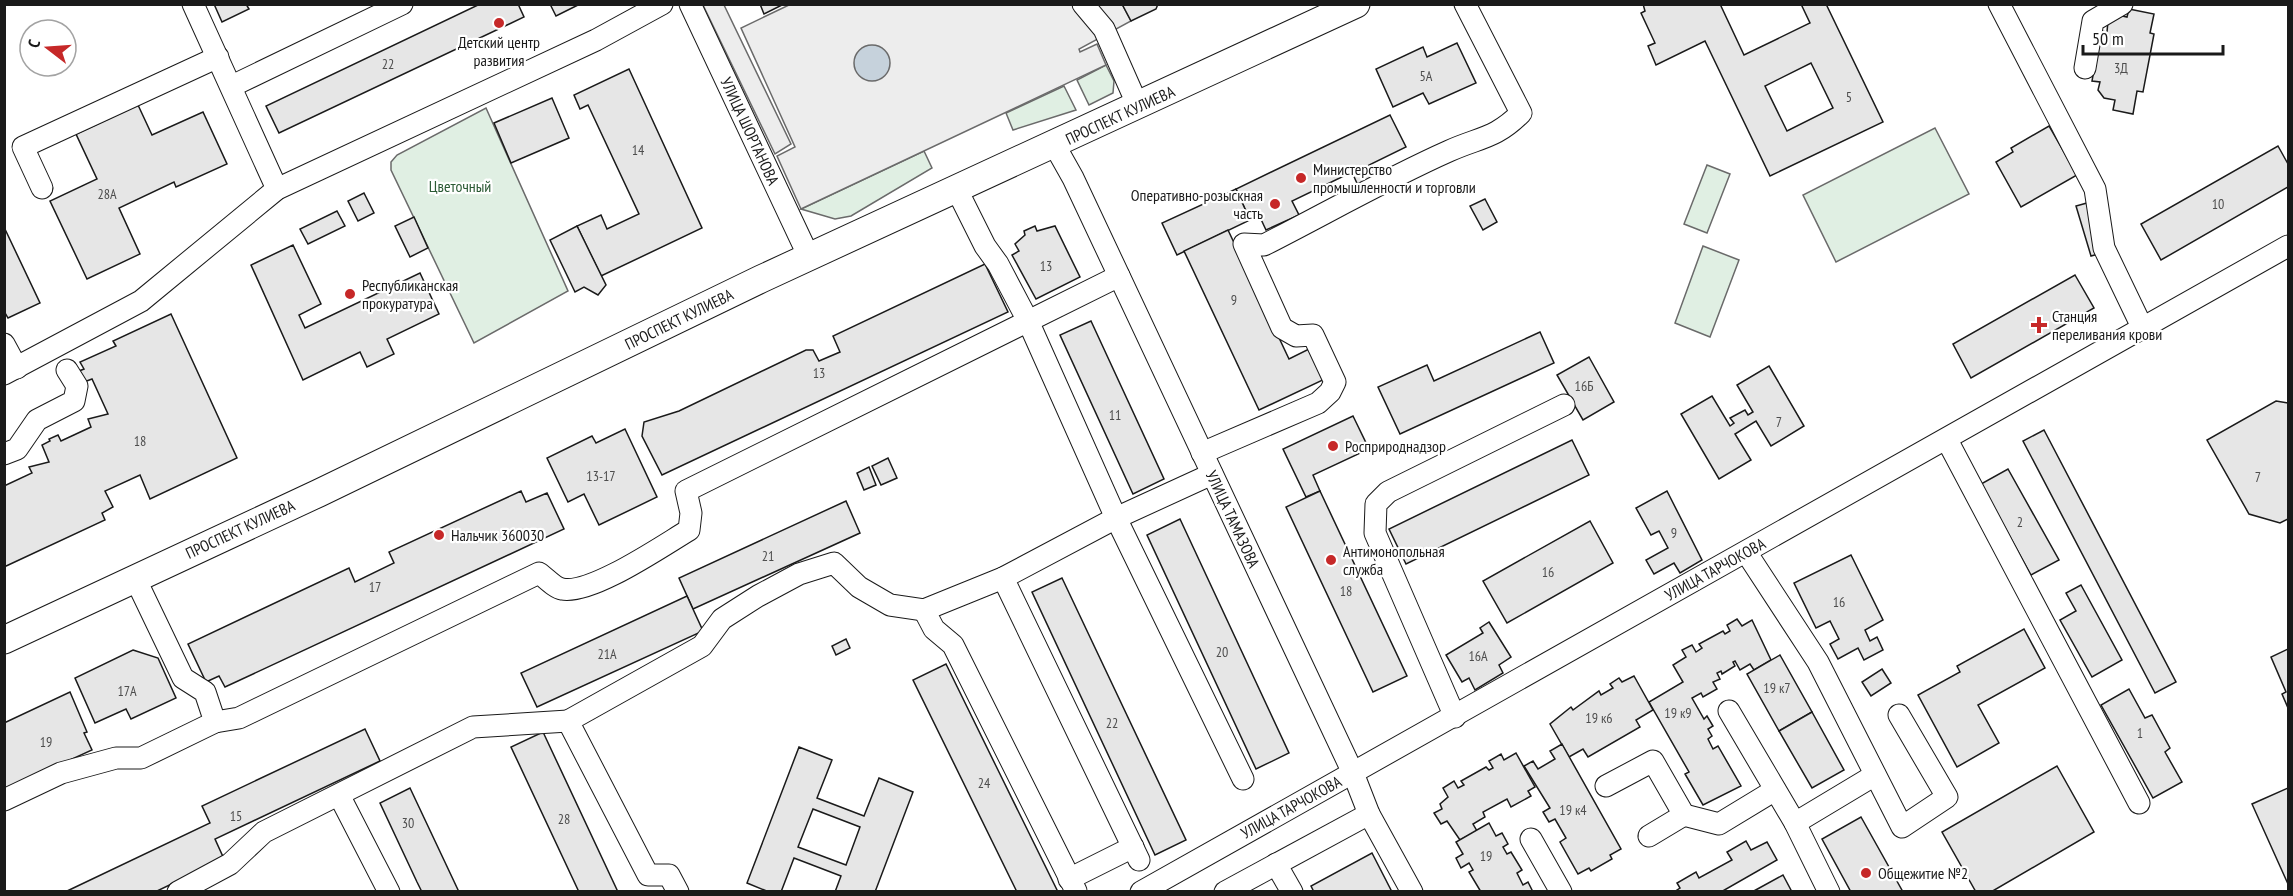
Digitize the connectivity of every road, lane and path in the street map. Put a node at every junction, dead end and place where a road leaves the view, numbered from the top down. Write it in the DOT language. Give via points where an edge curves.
graph roads {
  1 [pos="194,4"];
  2 [pos="402,4"];
  3 [pos="662,4"];
  4 [pos="690,4"];
  5 [pos="1083,4"];
  6 [pos="1356,4"];
  7 [pos="1466,4"];
  8 [pos="1999,4"];
  9 [pos="2122,4"];
  10 [pos="218,57"];
  11 [pos="2085,68"];
  12 [pos="232,86"];
  13 [pos="1138,106"];
  14 [pos="1055,146"];
  15 [pos="42,188"];
  16 [pos="278,189"];
  17 [pos="957,190"];
  18 [pos="2289,246"];
  19 [pos="809,257"];
  20 [pos="1119,276"];
  21 [pos="1028,321"];
  22 [pos="2142,327"];
  23 [pos="4,344"];
  24 [pos="68,370"];
  25 [pos="11,371"];
  26 [pos="1564,405"];
  27 [pos="1947,440"];
  28 [pos="1203,453"];
  29 [pos="4,454"];
  30 [pos="1212,474"];
  31 [pos="1116,518"];
  32 [pos="1746,552"];
  33 [pos="135,578"];
  34 [pos="1003,578"];
  35 [pos="924,609"];
  36 [pos="4,640"];
  37 [pos="1729,711"];
  38 [pos="1899,715"];
  39 [pos="1455,717"];
  40 [pos="568,721"];
  41 [pos="215,722"];
  42 [pos="1353,773"];
  43 [pos="1875,775"];
  44 [pos="1243,779"];
  45 [pos="1606,786"];
  46 [pos="1775,790"];
  47 [pos="339,795"];
  48 [pos="4,800"];
  49 [pos="2139,803"];
  50 [pos="1369,814"];
  51 [pos="1684,815"];
  52 [pos="1795,823"];
  53 [pos="1649,836"];
  54 [pos="1531,838"];
  55 [pos="1276,864"];
  56 [pos="1072,885"];
  57 [pos="177,891"];
  58 [pos="389,891"];
  59 [pos="678,891"];
  60 [pos="1141,891"];
  61 [pos="1225,891"];
  62 [pos="1292,891"];
  63 [pos="1412,891"];
  64 [pos="1561,891"];
  65 [pos="1829,891"];
  1 -- 10 [label="street"];
  2 -- 12 [label="street"];
  3 -- 16 [label="street" via="596,40"];
  4 -- 19 [label="street, УЛИЦА ШОРТАНОВА"];
  5 -- 13 [label="street" via="1104,29"];
  6 -- 13 [label="main road, ПРОСПЕКТ КУЛИЕВА"];
  7 -- 28 [label="street" via="1521,113 1487,139 1451,150 1264,245 1244,244 1282,328 1296,336 1313,335 1335,382 1318,403"];
  8 -- 22 [label="street" via="2095,189 2104,248"];
  9 -- 11 [label="street" via="2093,21"];
  10 -- 12 [label="street"];
  10 -- 15 [label="street" via="23,147"];
  12 -- 16 [label="street"];
  13 -- 14 [label="main road, ПРОСПЕКТ КУЛИЕВА"];
  14 -- 17 [label="main road, ПРОСПЕКТ КУЛИЕВА"];
  14 -- 20 [label="street, УЛИЦА ТАМАЗОВА"];
  16 -- 25 [label="street" via="141,301"];
  17 -- 19 [label="main road, ПРОСПЕКТ КУЛИЕВА"];
  17 -- 21 [label="street"];
  18 -- 22 [label="street, УЛИЦА ТАРЧОКОВА"];
  19 -- 33 [label="main road, ПРОСПЕКТ КУЛИЕВА"];
  20 -- 21 [label="street"];
  20 -- 28 [label="street, УЛИЦА ТАМАЗОВА"];
  21 -- 31 [label="street"];
  21 -- 41 [label="street" via="686,491 691,513 689,530 605,579 579,590 560,589 539,573 239,718"];
  22 -- 27 [label="street, УЛИЦА ТАРЧОКОВА"];
  23 -- 25 [label="street"];
  24 -- 29 [label="street" via="77,386 74,401 37,420 17,449"];
  26 -- 39 [label="street" via="1388,492 1376,504 1375,533"];
  27 -- 32 [label="street, УЛИЦА ТАРЧОКОВА"];
  27 -- 49 [label="street"];
  28 -- 30 [label="street, УЛИЦА ТАМАЗОВА"];
  30 -- 31 [label="street"];
  30 -- 42 [label="street, УЛИЦА ТАМАЗОВА"];
  31 -- 34 [label="street"];
  31 -- 44 [label="street"];
  32 -- 39 [label="street, УЛИЦА ТАРЧОКОВА"];
  32 -- 43 [label="street" via="1818,662"];
  33 -- 36 [label="main road, ПРОСПЕКТ КУЛИЕВА"];
  33 -- 41 [label="street" via="183,678 205,692"];
  34 -- 35 [label="street"];
  34 -- 56 [label="street" via="1136,854"];
  35 -- 40 [label="street" via="890,605 859,587 834,563 799,574 722,619 702,646"];
  35 -- 56 [label="street" via="934,629 953,645"];
  37 -- 46 [label="street"];
  38 -- 43 [label="street" via="1947,797 1902,827"];
  39 -- 42 [label="street, УЛИЦА ТАРЧОКОВА"];
  40 -- 47 [label="street" via="473,727"];
  40 -- 59 [label="street" via="648,875 669,875"];
  41 -- 48 [label="street" via="141,758 116,758 61,773"];
  42 -- 50 [label="street, УЛИЦА ТАМАЗОВА"];
  42 -- 60 [label="street, УЛИЦА ТАРЧОКОВА"];
  43 -- 52 [label="street"];
  45 -- 51 [label="street" via="1653,761"];
  46 -- 51 [label="street" via="1719,824"];
  46 -- 52 [label="street"];
  47 -- 57 [label="street" via="264,831 230,864"];
  47 -- 58 [label="street"];
  50 -- 55 [label="street"];
  50 -- 63 [label="street, УЛИЦА ТАМАЗОВА"];
  51 -- 53 [label="street"];
  52 -- 65 [label="street"];
  54 -- 64 [label="street"];
  55 -- 61 [label="street"];
  55 -- 62 [label="street"];
}
